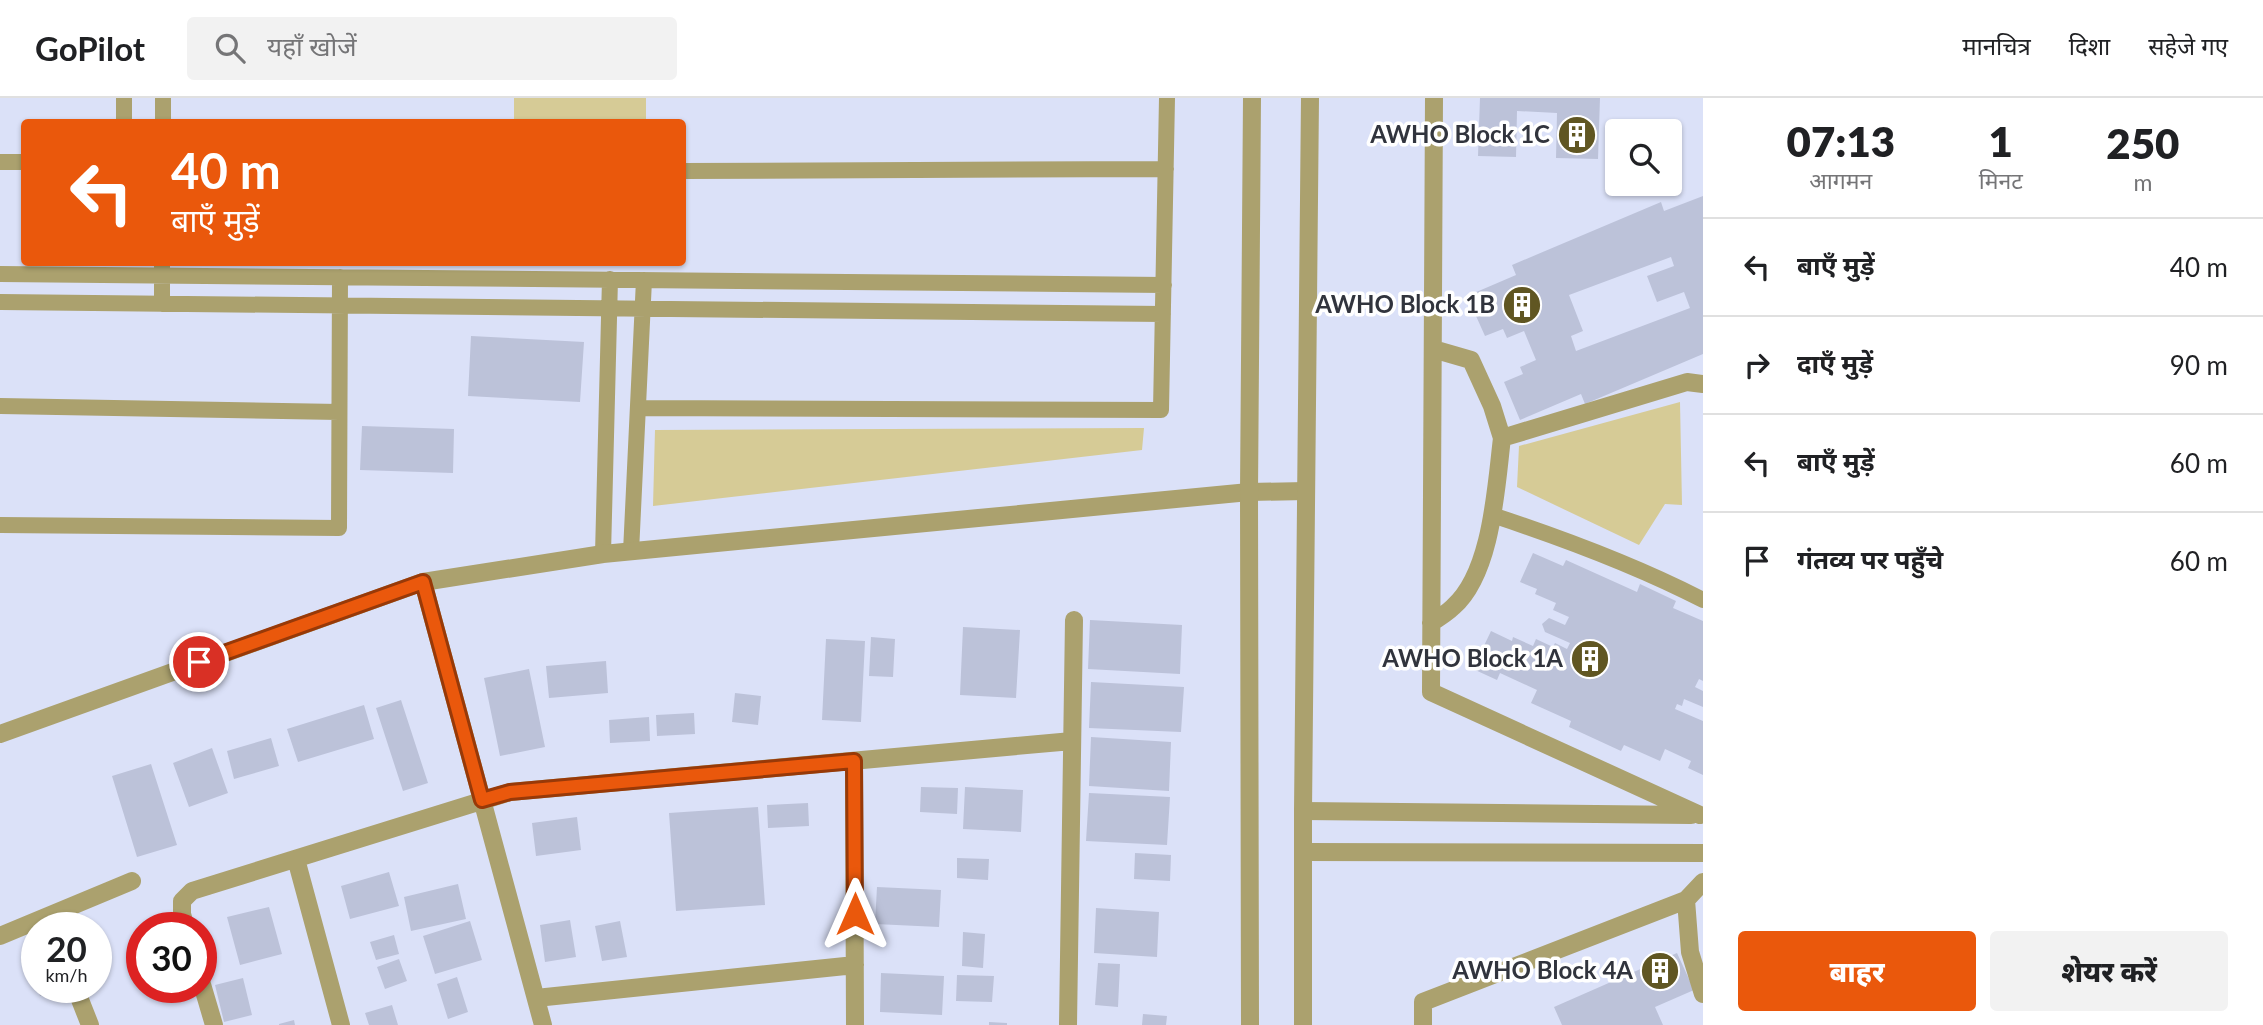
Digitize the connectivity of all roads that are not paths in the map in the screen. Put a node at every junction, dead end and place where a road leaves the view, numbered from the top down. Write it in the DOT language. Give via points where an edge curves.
graph roads {
  1 [pos="124,98"];
  2 [pos="163,98"];
  3 [pos="1167,98"];
  4 [pos="1252,98"];
  5 [pos="1310,98"];
  6 [pos="1434,98"];
  7 [pos="124,119"];
  8 [pos="163,119"];
  9 [pos="0,162"];
  10 [pos="21,162"];
  11 [pos="1166,169"];
  12 [pos="686,171"];
  13 [pos="123,269"];
  14 [pos="162,269"];
  15 [pos="0,274"];
  16 [pos="340,277"];
  17 [pos="610,279"];
  18 [pos="644,280"];
  19 [pos="1164,285"];
  20 [pos="0,302"];
  21 [pos="123,304"];
  22 [pos="162,304"];
  23 [pos="340,306"];
  24 [pos="609,309"];
  25 [pos="642,309"];
  26 [pos="1163,314"];
  27 [pos="1433,349"];
  28 [pos="1703,384"];
  29 [pos="0,406"];
  30 [pos="638,408"];
  31 [pos="339,412"];
  32 [pos="1502,438"];
  33 [pos="1306,491"];
  34 [pos="1249,492"];
  35 [pos="1492,515"];
  36 [pos="0,525"];
  37 [pos="631,552"];
  38 [pos="603,554"];
  39 [pos="423,582"];
  40 [pos="1703,600"];
  41 [pos="1074,620"];
  42 [pos="1431,623"];
  43 [pos="0,734"];
  44 [pos="1072,741"];
  45 [pos="854,761"];
  46 [pos="482,800"];
  47 [pos="1303,811"];
  48 [pos="1701,815"];
  49 [pos="1303,852"];
  50 [pos="1703,853"];
  51 [pos="296,859"];
  52 [pos="132,881"];
  53 [pos="1703,882"];
  54 [pos="1686,900"];
  55 [pos="71,912"];
  56 [pos="182,912"];
  57 [pos="21,931"];
  58 [pos="0,936"];
  59 [pos="855,965"];
  60 [pos="1703,994"];
  61 [pos="536,998"];
  62 [pos="81,1003"];
  63 [pos="208,1003"];
  64 [pos="90,1025"];
  65 [pos="214,1025"];
  66 [pos="341,1025"];
  67 [pos="543,1025"];
  68 [pos="855,1025"];
  69 [pos="1068,1025"];
  70 [pos="1250,1025"];
  71 [pos="1303,1025"];
  72 [pos="1423,1025"];
  1 -- 7 [label="lane"];
  2 -- 8 [label="lane"];
  3 -- 11 [label="lane"];
  4 -- 34 [label="street"];
  5 -- 33 [label="street"];
  6 -- 27 [label="street"];
  9 -- 10 [label="lane"];
  11 -- 12 [label="lane"];
  11 -- 19 [label="lane"];
  13 -- 14 [label="lane"];
  13 -- 15 [label="lane"];
  13 -- 21 [label="lane"];
  14 -- 16 [label="lane"];
  14 -- 22 [label="lane"];
  16 -- 17 [label="lane"];
  16 -- 23 [label="lane"];
  17 -- 18 [label="lane"];
  17 -- 24 [label="lane"];
  18 -- 19 [label="lane"];
  18 -- 25 [label="lane"];
  19 -- 26 [label="lane"];
  20 -- 21 [label="lane"];
  21 -- 22 [label="lane"];
  22 -- 23 [label="lane"];
  23 -- 24 [label="lane"];
  23 -- 31 [label="lane"];
  24 -- 25 [label="lane"];
  24 -- 38 [label="lane"];
  25 -- 26 [label="lane"];
  25 -- 30 [label="lane"];
  26 -- 30 [label="lane" via="1161,410"];
  27 -- 32 [label="street" via="1471,360"];
  27 -- 42 [label="street"];
  28 -- 32 [label="street" via="1687,382"];
  29 -- 31 [label="lane"];
  30 -- 37 [label="lane"];
  31 -- 36 [label="lane" via="339,528"];
  32 -- 35 [label="street"];
  33 -- 34 [label="street"];
  33 -- 47 [label="street"];
  34 -- 37 [label="street"];
  34 -- 70 [label="street"];
  35 -- 40 [label="lane" via="1629,565"];
  35 -- 42 [label="street" via="1477,574 1455,606"];
  37 -- 38 [label="street"];
  38 -- 39 [label="street"];
  39 -- 43 [label="street"];
  39 -- 46 [label="street"];
  41 -- 44 [label="street"];
  42 -- 48 [label="street" via="1431,692"];
  44 -- 45 [label="street"];
  44 -- 69 [label="street"];
  45 -- 46 [label="street" via="510,792"];
  45 -- 59 [label="street"];
  46 -- 51 [label="street"];
  46 -- 61 [label="street"];
  47 -- 48 [label="street"];
  47 -- 49 [label="street"];
  49 -- 50 [label="street"];
  49 -- 71 [label="street"];
  51 -- 56 [label="street" via="192,891 182,901"];
  51 -- 66 [label="street"];
  52 -- 55 [label="street"];
  53 -- 54 [label="street"];
  54 -- 60 [label="street" via="1690,952"];
  54 -- 72 [label="street" via="1423,1002"];
  57 -- 58 [label="street"];
  59 -- 61 [label="street"];
  59 -- 68 [label="street"];
  61 -- 67 [label="street"];
  62 -- 64 [label="street"];
  63 -- 65 [label="street"];
}
